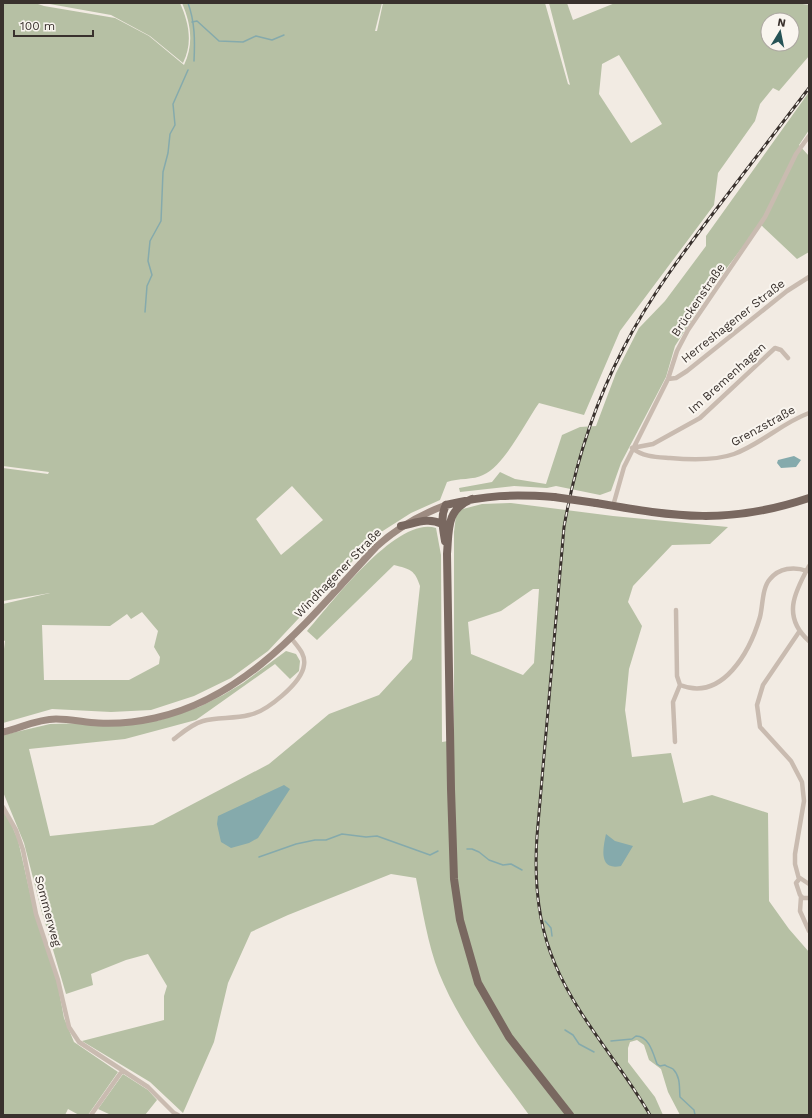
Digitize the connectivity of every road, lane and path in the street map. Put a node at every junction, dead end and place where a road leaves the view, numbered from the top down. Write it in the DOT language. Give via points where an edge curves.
graph roads {
  1 [pos="809,136"];
  2 [pos="809,277"];
  3 [pos="788,358"];
  4 [pos="668,379"];
  5 [pos="809,413"];
  6 [pos="632,448"];
  7 [pos="809,498"];
  8 [pos="472,499"];
  9 [pos="446,504"];
  10 [pos="613,506"];
  11 [pos="446,523"];
  12 [pos="401,526"];
  13 [pos="808,568"];
  14 [pos="676,610"];
  15 [pos="799,632"];
  16 [pos="291,638"];
  17 [pos="809,641"];
  18 [pos="680,686"];
  19 [pos="3,732"];
  20 [pos="174,739"];
  21 [pos="675,742"];
  22 [pos="3,807"];
  23 [pos="799,879"];
  24 [pos="809,884"];
  25 [pos="801,897"];
  26 [pos="809,898"];
  27 [pos="809,931"];
  28 [pos="122,1071"];
  29 [pos="91,1115"];
  30 [pos="178,1115"];
  31 [pos="570,1115"];
  1 -- 4 [label="street, Brückenstraße" via="796,154 765,217 688,330 675,356"];
  2 -- 4 [label="street, Herreshagener Straße" via="787,291 687,371 676,378"];
  3 -- 6 [label="street, Im Bremenhagen" via="775,348 700,418 653,444"];
  4 -- 6 [label="street, Brückenstraße"];
  5 -- 6 [label="street, Grenzstraße" via="788,422 743,450 726,456 696,459 655,457 638,453"];
  6 -- 10 [label="street, Brückenstraße"];
  7 -- 10 [label="main road" via="750,514 713,517 661,514"];
  8 -- 9 [label="main road"];
  8 -- 10 [label="main road, bridge" via="518,494"];
  8 -- 11 [label="main road" via="458,506"];
  9 -- 11 [label="main road"];
  9 -- 12 [label="main road, Windhagener Straße"];
  11 -- 12 [label="main road" via="427,520"];
  11 -- 31 [label="main road" via="451,804 454,879 460,920 478,984 509,1037"];
  12 -- 16 [label="main road, Windhagener Straße" via="376,547"];
  13 -- 15 [label="street" via="793,602 794,620"];
  13 -- 18 [label="street" via="792,568 778,572 771,578 754,635 747,651 732,672 721,681 707,687 688,689"];
  14 -- 18 [label="street" via="677,676"];
  15 -- 17 [label="street"];
  15 -- 23 [label="street" via="763,685 757,705 760,727 791,761 802,782 804,801 795,854"];
  16 -- 19 [label="main road, Windhagener Straße" via="236,683 177,712 155,718 115,723 47,720"];
  16 -- 20 [label="street" via="301,652 304,665 300,676 282,695 265,709 250,715 204,721 188,727"];
  18 -- 21 [label="street" via="673,702"];
  22 -- 28 [label="street, Sommerweg" via="16,830 23,850 36,914 73,1036"];
  23 -- 24 [label="street"];
  23 -- 25 [label="street" via="796,883"];
  25 -- 26 [label="street"];
  25 -- 27 [label="street" via="800,911"];
  28 -- 29 [label="street"];
  28 -- 30 [label="street, Sommerweg" via="148,1087"];
}
